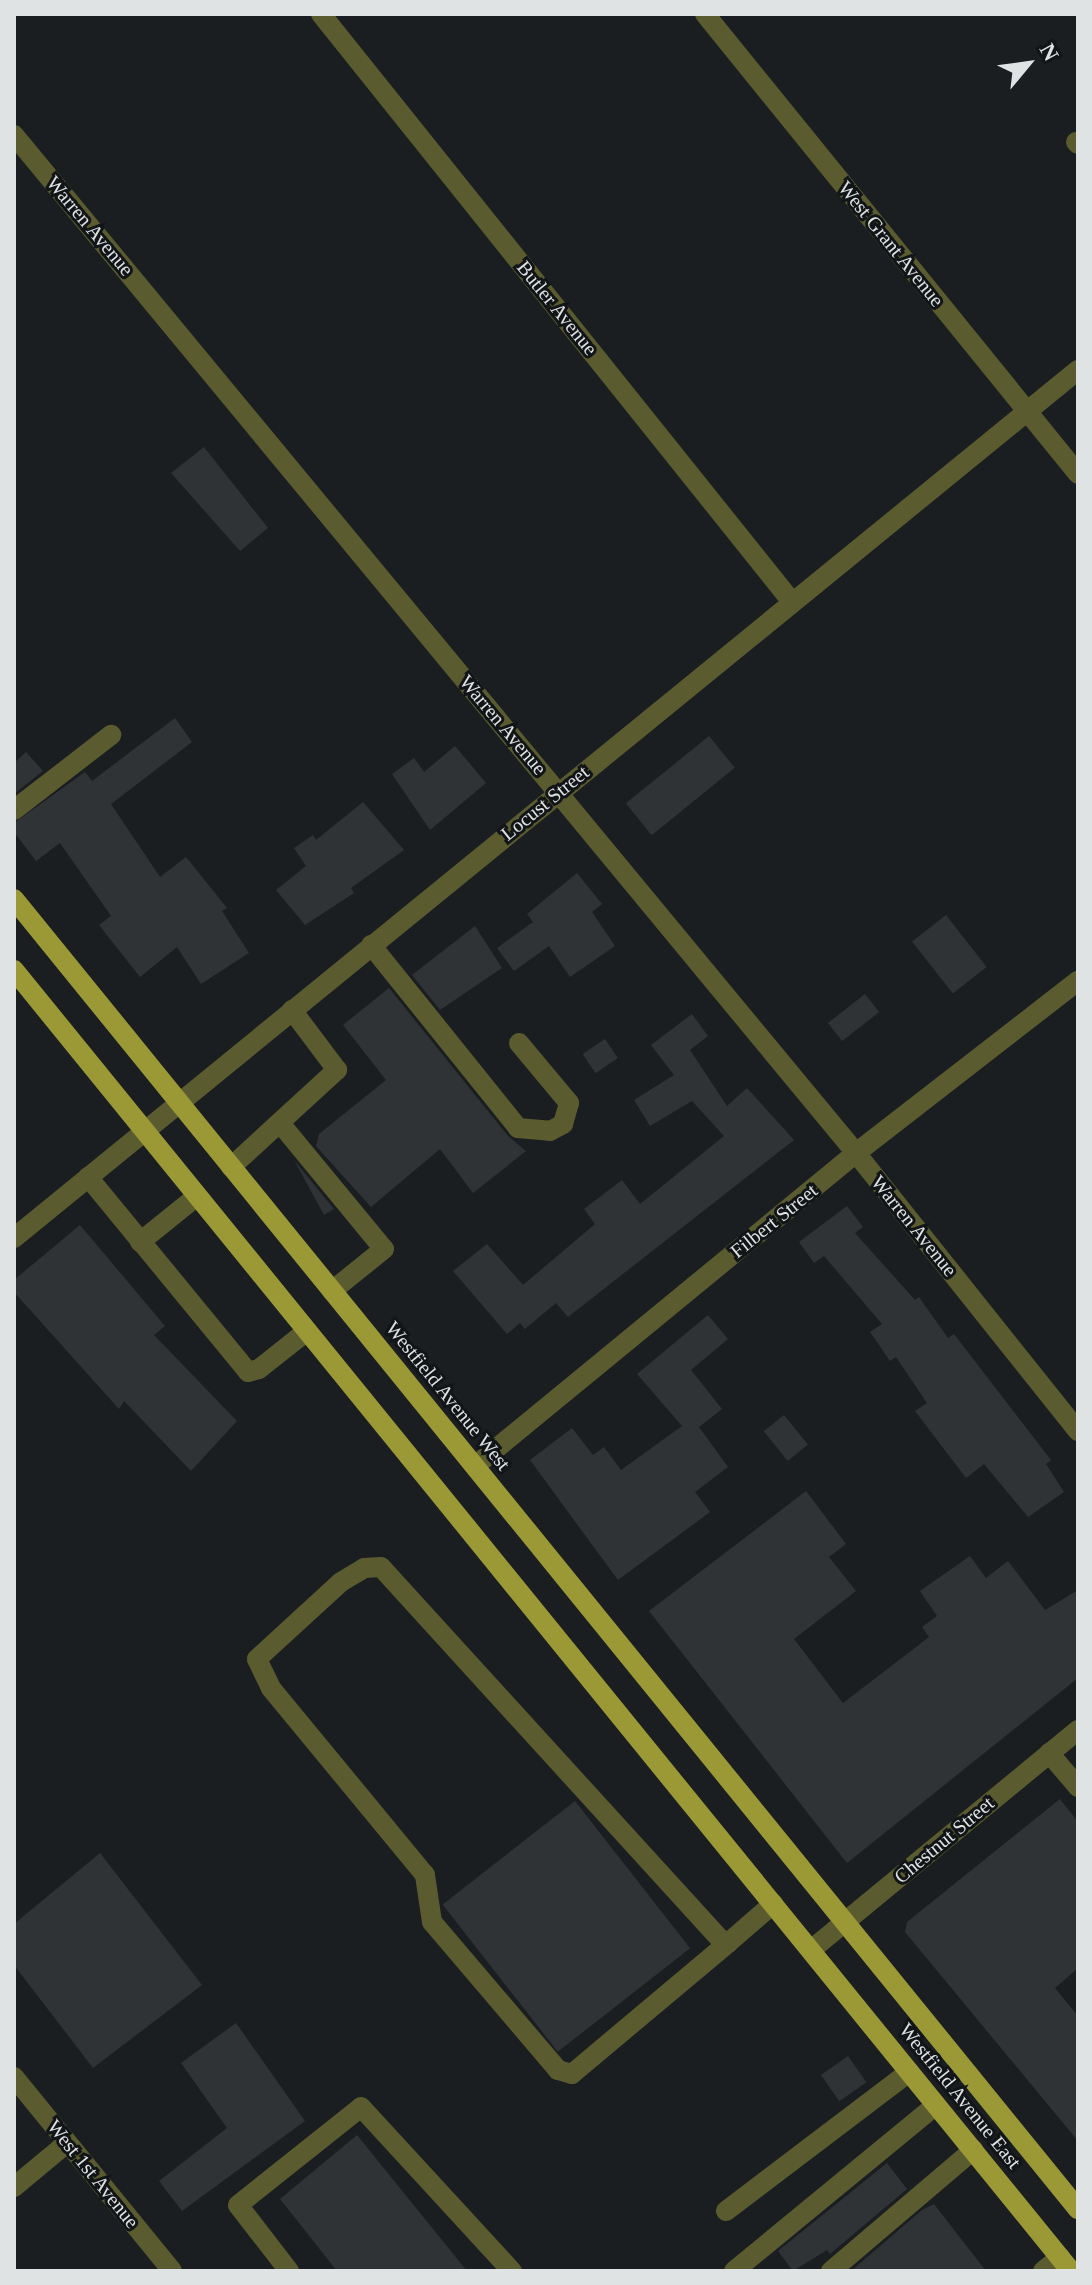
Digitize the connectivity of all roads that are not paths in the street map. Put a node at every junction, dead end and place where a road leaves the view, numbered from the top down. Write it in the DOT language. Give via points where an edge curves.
graph roads {
  1 [pos="321,14"];
  2 [pos="705,14"];
  3 [pos="14,135"];
  4 [pos="1078,370"];
  5 [pos="1027,411"];
  6 [pos="1078,474"];
  7 [pos="792,602"];
  8 [pos="111,735"];
  9 [pos="558,792"];
  10 [pos="14,810"];
  11 [pos="14,899"];
  12 [pos="371,945"];
  13 [pos="14,970"];
  14 [pos="1078,981"];
  15 [pos="292,1010"];
  16 [pos="519,1043"];
  17 [pos="179,1103"];
  18 [pos="280,1123"];
  19 [pos="145,1131"];
  20 [pos="856,1153"];
  21 [pos="231,1167"];
  22 [pos="88,1177"];
  23 [pos="197,1196"];
  24 [pos="14,1238"];
  25 [pos="140,1242"];
  26 [pos="332,1291"];
  27 [pos="307,1331"];
  28 [pos="1078,1431"];
  29 [pos="475,1466"];
  30 [pos="1078,1730"];
  31 [pos="1049,1753"];
  32 [pos="1078,1787"];
  33 [pos="773,1904"];
  34 [pos="845,1922"];
  35 [pos="728,1943"];
  36 [pos="811,1950"];
  37 [pos="909,2072"];
  38 [pos="14,2077"];
  39 [pos="936,2105"];
  40 [pos="67,2143"];
  41 [pos="973,2150"];
  42 [pos="14,2187"];
  43 [pos="1078,2209"];
  44 [pos="726,2211"];
  45 [pos="1065,2264"];
  46 [pos="165,2269"];
  47 [pos="289,2271"];
  48 [pos="512,2271"];
  49 [pos="734,2271"];
  50 [pos="831,2271"];
  51 [pos="1043,2271"];
  1 -- 7 [label="street, Butler Avenue"];
  2 -- 5 [label="street, West Grant Avenue"];
  3 -- 9 [label="street, Warren Avenue"];
  4 -- 5 [label="street, Locust Street"];
  5 -- 6 [label="street, West Grant Avenue"];
  5 -- 7 [label="street, Locust Street"];
  7 -- 9 [label="street, Locust Street"];
  8 -- 10 [label="street"];
  9 -- 12 [label="street, Locust Street"];
  9 -- 20 [label="street, Warren Avenue"];
  11 -- 17 [label="main road, Westfield Avenue West"];
  12 -- 15 [label="street, Locust Street"];
  12 -- 16 [label="street" via="518,1128 550,1131 563,1124 569,1103"];
  13 -- 19 [label="main road"];
  14 -- 20 [label="street, Filbert Street"];
  15 -- 17 [label="street, Locust Street"];
  15 -- 18 [label="street" via="337,1070"];
  17 -- 19 [label="street, Locust Street"];
  17 -- 21 [label="main road, Westfield Avenue West"];
  18 -- 21 [label="street"];
  18 -- 26 [label="street" via="384,1249"];
  19 -- 22 [label="street, Locust Street"];
  19 -- 23 [label="main road"];
  20 -- 28 [label="street, Warren Avenue"];
  20 -- 29 [label="street, Filbert Street"];
  21 -- 26 [label="main road, Westfield Avenue West"];
  22 -- 24 [label="street, Locust Street"];
  22 -- 25 [label="street"];
  23 -- 25 [label="street"];
  23 -- 27 [label="main road"];
  25 -- 27 [label="street" via="248,1372"];
  26 -- 29 [label="main road, Westfield Avenue West"];
  27 -- 33 [label="main road"];
  29 -- 34 [label="main road, Westfield Avenue West"];
  30 -- 31 [label="street, Chestnut Street"];
  31 -- 32 [label="street"];
  31 -- 34 [label="street, Chestnut Street"];
  33 -- 35 [label="street"];
  33 -- 36 [label="main road"];
  34 -- 36 [label="street, Chestnut Street"];
  34 -- 43 [label="main road, Westfield Avenue East"];
  35 -- 35 [label="street" via="703,1924 381,1567 364,1568 341,1582 257,1659 271,1688 425,1875 432,1922 558,2070 572,2074"];
  36 -- 37 [label="main road, Westfield Avenue East"];
  37 -- 39 [label="main road, Westfield Avenue East"];
  37 -- 44 [label="street"];
  38 -- 40 [label="street, West 1st Avenue"];
  39 -- 41 [label="main road, Westfield Avenue East"];
  39 -- 49 [label="street"];
  40 -- 42 [label="street"];
  40 -- 46 [label="street, West 1st Avenue"];
  41 -- 45 [label="main road, Westfield Avenue East"];
  41 -- 50 [label="street"];
  45 -- 51 [label="street"];
  47 -- 48 [label="street" via="238,2205 361,2107"];
}
